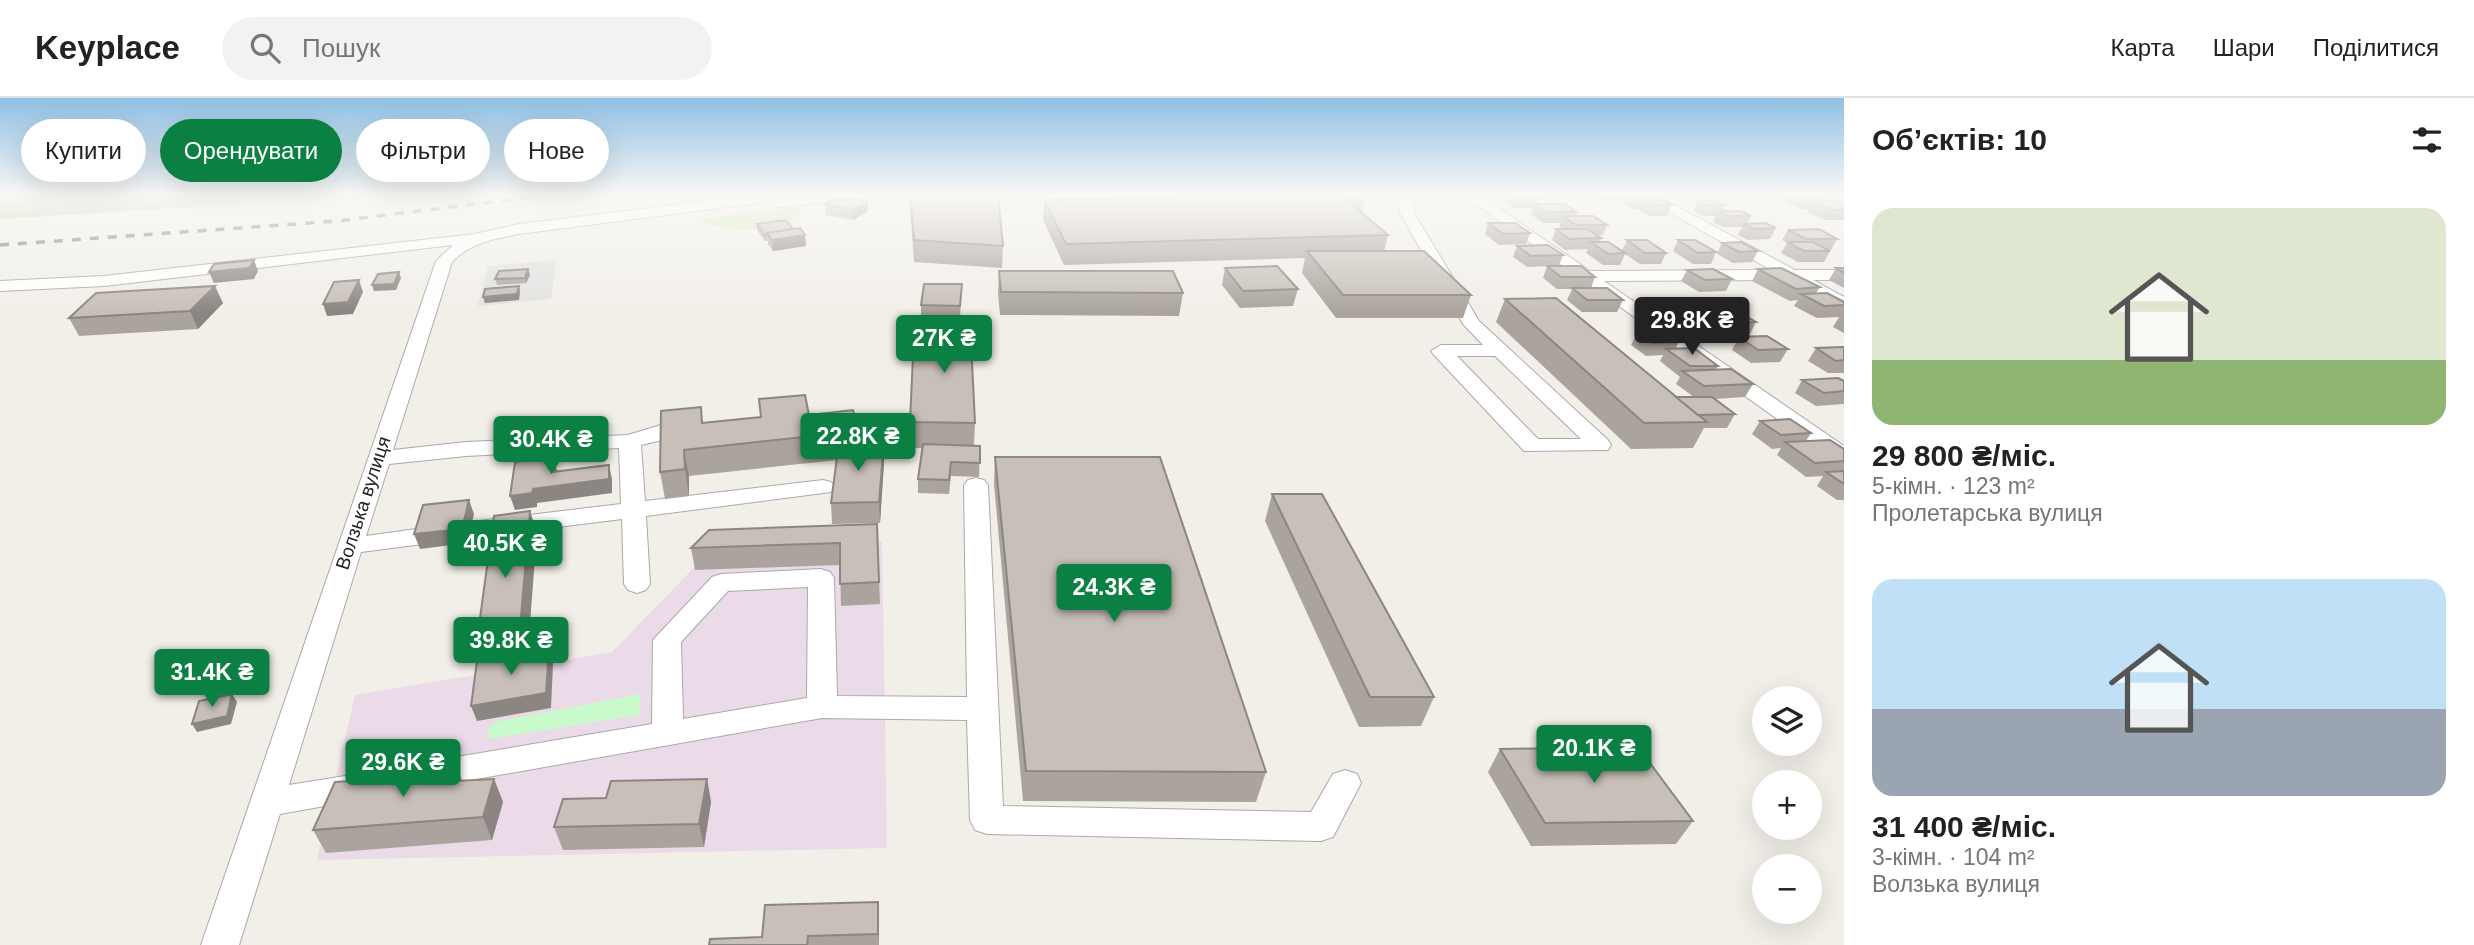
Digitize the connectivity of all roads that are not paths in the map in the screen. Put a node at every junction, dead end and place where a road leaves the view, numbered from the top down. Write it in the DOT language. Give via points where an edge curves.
graph roads {
  1 [pos="496,234"];
  2 [pos="1419,234"];
  3 [pos="1525,234"];
  4 [pos="1716,234"];
  5 [pos="479,237"];
  6 [pos="1791,275"];
  7 [pos="1844,275"];
  8 [pos="1585,276"];
  9 [pos="0,286"];
  10 [pos="1844,304"];
  11 [pos="1500,350"];
  12 [pos="710,428"];
  13 [pos="630,441"];
  14 [pos="1844,456"];
  15 [pos="378,458"];
  16 [pos="976,485"];
  17 [pos="824,487"];
  18 [pos="634,510"];
  19 [pos="470,530"];
  20 [pos="424,536"];
  21 [pos="349,546"];
  22 [pos="637,584"];
  23 [pos="822,707"];
  24 [pos="982,709"];
  25 [pos="668,733"];
  26 [pos="1345,783"];
  27 [pos="265,803"];
  28 [pos="220,945"];
  1 -- 5 [label="street, Волзька вулиця"];
  2 -- 11 [label="street" via="1472,324"];
  3 -- 8 [label="street"];
  4 -- 6 [label="street"];
  5 -- 9 [label="street" via="104,281"];
  5 -- 15 [label="street, Волзька вулиця" via="455,248 444,261"];
  6 -- 7 [label="street"];
  6 -- 8 [label="street"];
  6 -- 10 [label="street"];
  8 -- 14 [label="street"];
  11 -- 11 [label="street" via="1550,397 1600,445 1532,446 1441,351"];
  12 -- 13 [label="street" via="697,425 664,430"];
  13 -- 15 [label="street"];
  13 -- 18 [label="street"];
  15 -- 21 [label="street, Волзька вулиця"];
  16 -- 24 [label="street"];
  17 -- 18 [label="street"];
  18 -- 19 [label="street"];
  18 -- 22 [label="street"];
  20 -- 21 [label="street"];
  21 -- 27 [label="street, Волзька вулиця"];
  23 -- 24 [label="street"];
  23 -- 25 [label="street"];
  23 -- 25 [label="street" via="821,578 722,583 667,640"];
  24 -- 26 [label="street" via="987,820 1321,827"];
  25 -- 27 [label="street"];
  27 -- 28 [label="street, Волзька вулиця"];
}
